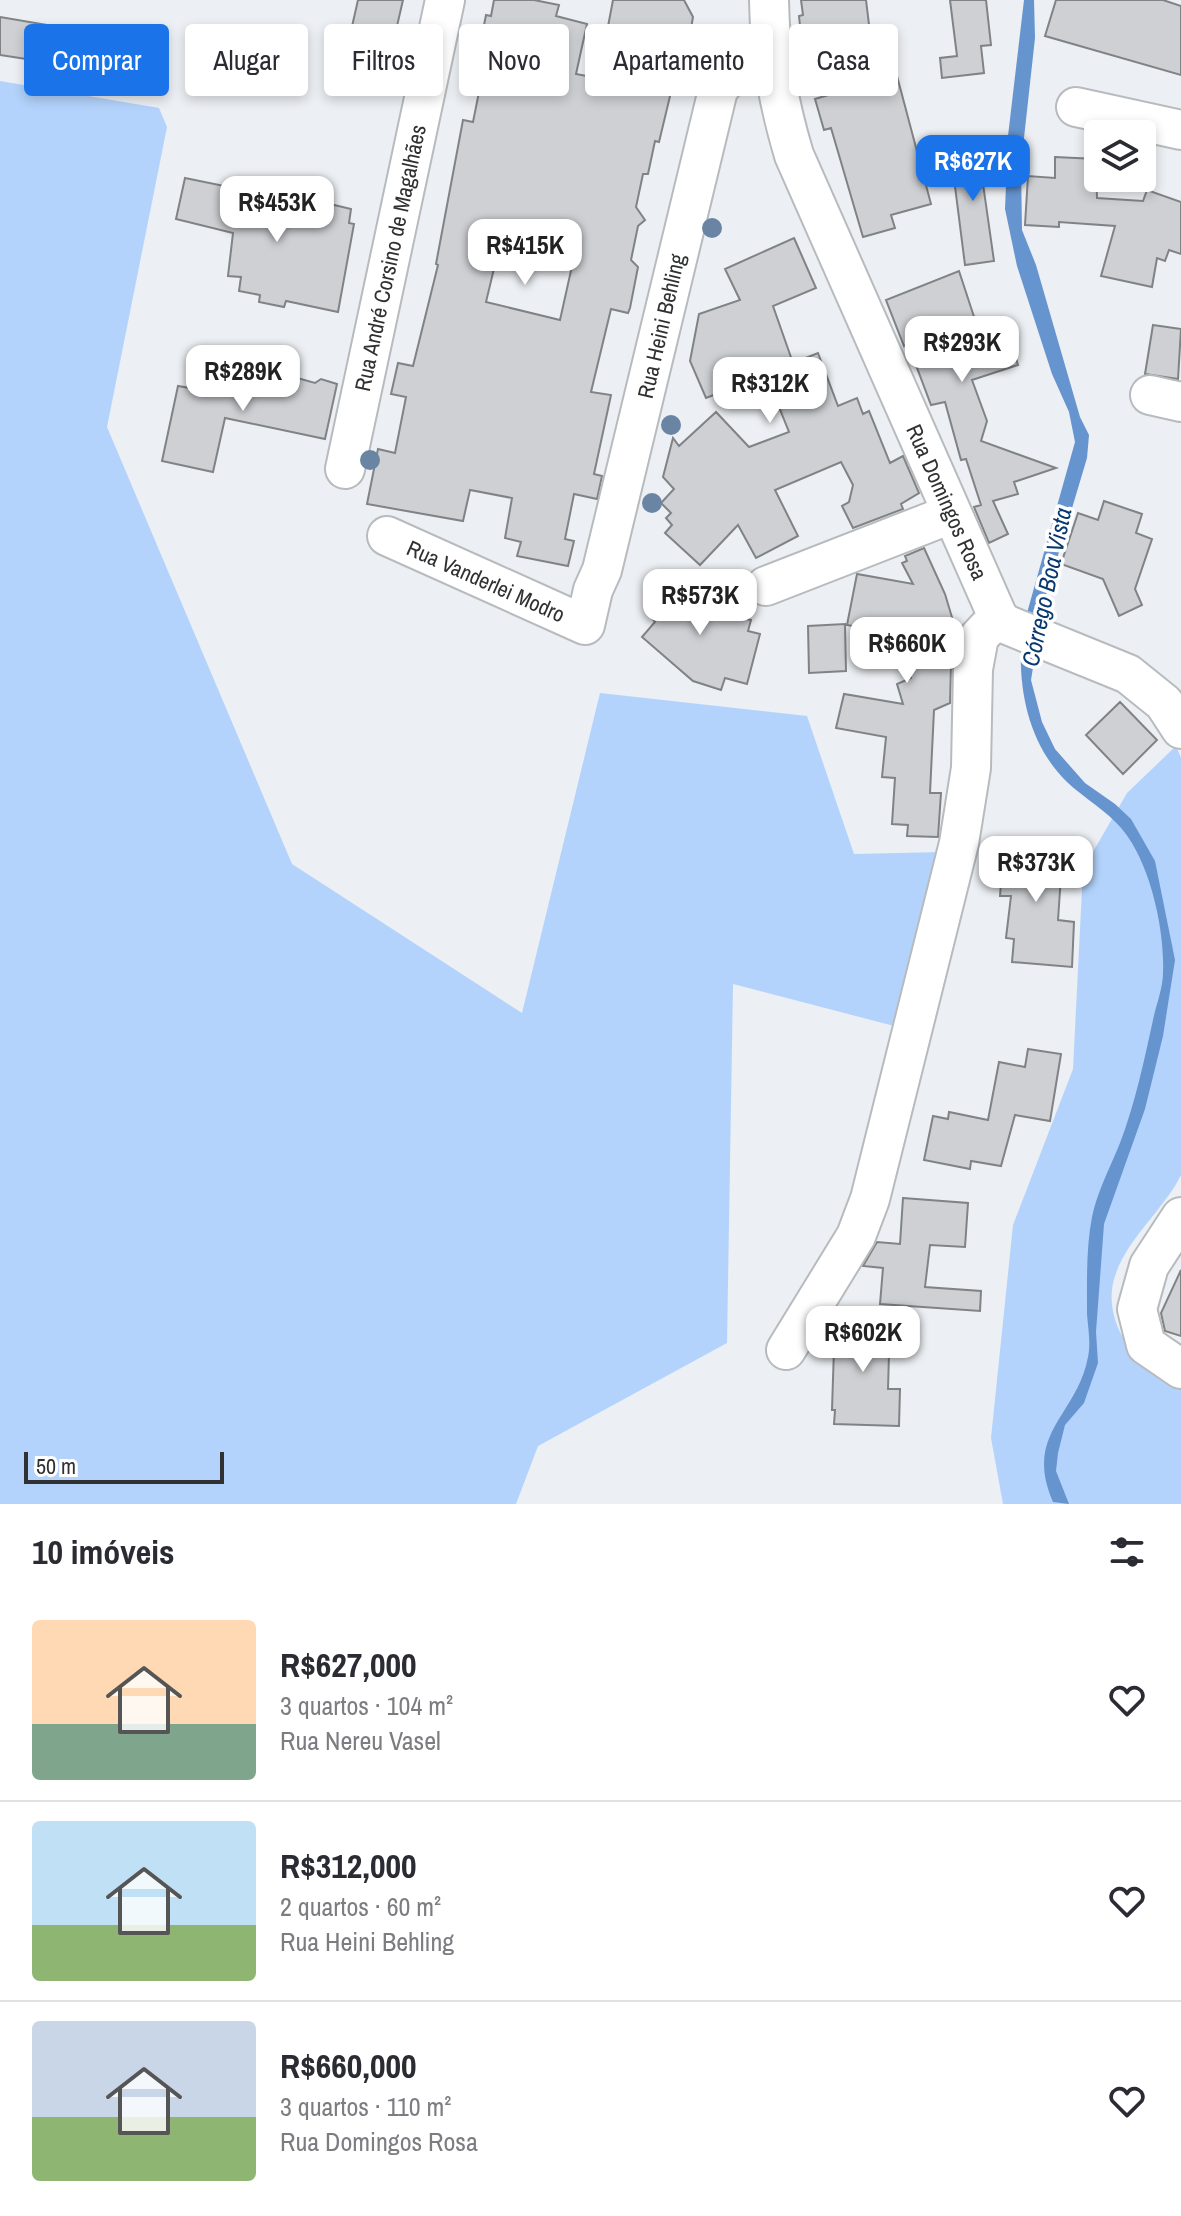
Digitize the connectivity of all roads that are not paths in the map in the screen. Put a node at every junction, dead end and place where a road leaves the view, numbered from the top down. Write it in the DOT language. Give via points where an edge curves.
graph roads {
  1 [pos="445,0"];
  2 [pos="769,0"];
  3 [pos="769,24"];
  4 [pos="773,67"];
  5 [pos="717,96"];
  6 [pos="1076,107"];
  7 [pos="1181,130"];
  8 [pos="345,469"];
  9 [pos="951,514"];
  10 [pos="387,536"];
  11 [pos="766,586"];
  12 [pos="1002,620"];
  13 [pos="585,625"];
  14 [pos="1175,706"];
  15 [pos="1181,1217"];
  16 [pos="786,1350"];
  17 [pos="1181,1369"];
  1 -- 8 [label="street, Rua André Corsino de Magalhães"];
  2 -- 3 [label="street, Rua Domingos Rosa"];
  4 -- 9 [label="street, Rua Domingos Rosa" via="794,155"];
  5 -- 13 [label="street, Rua Heini Behling"];
  6 -- 7 [label="street"];
  9 -- 11 [label="street"];
  9 -- 12 [label="street, Rua Domingos Rosa"];
  10 -- 13 [label="street, Rua Vanderlei Modro"];
  12 -- 14 [label="street" via="1128,674"];
  12 -- 16 [label="street" via="979,637 973,669 971,768 959,843 870,1199 856,1236"];
  15 -- 17 [label="street" via="1149,1266 1137,1309 1146,1345"];
}
